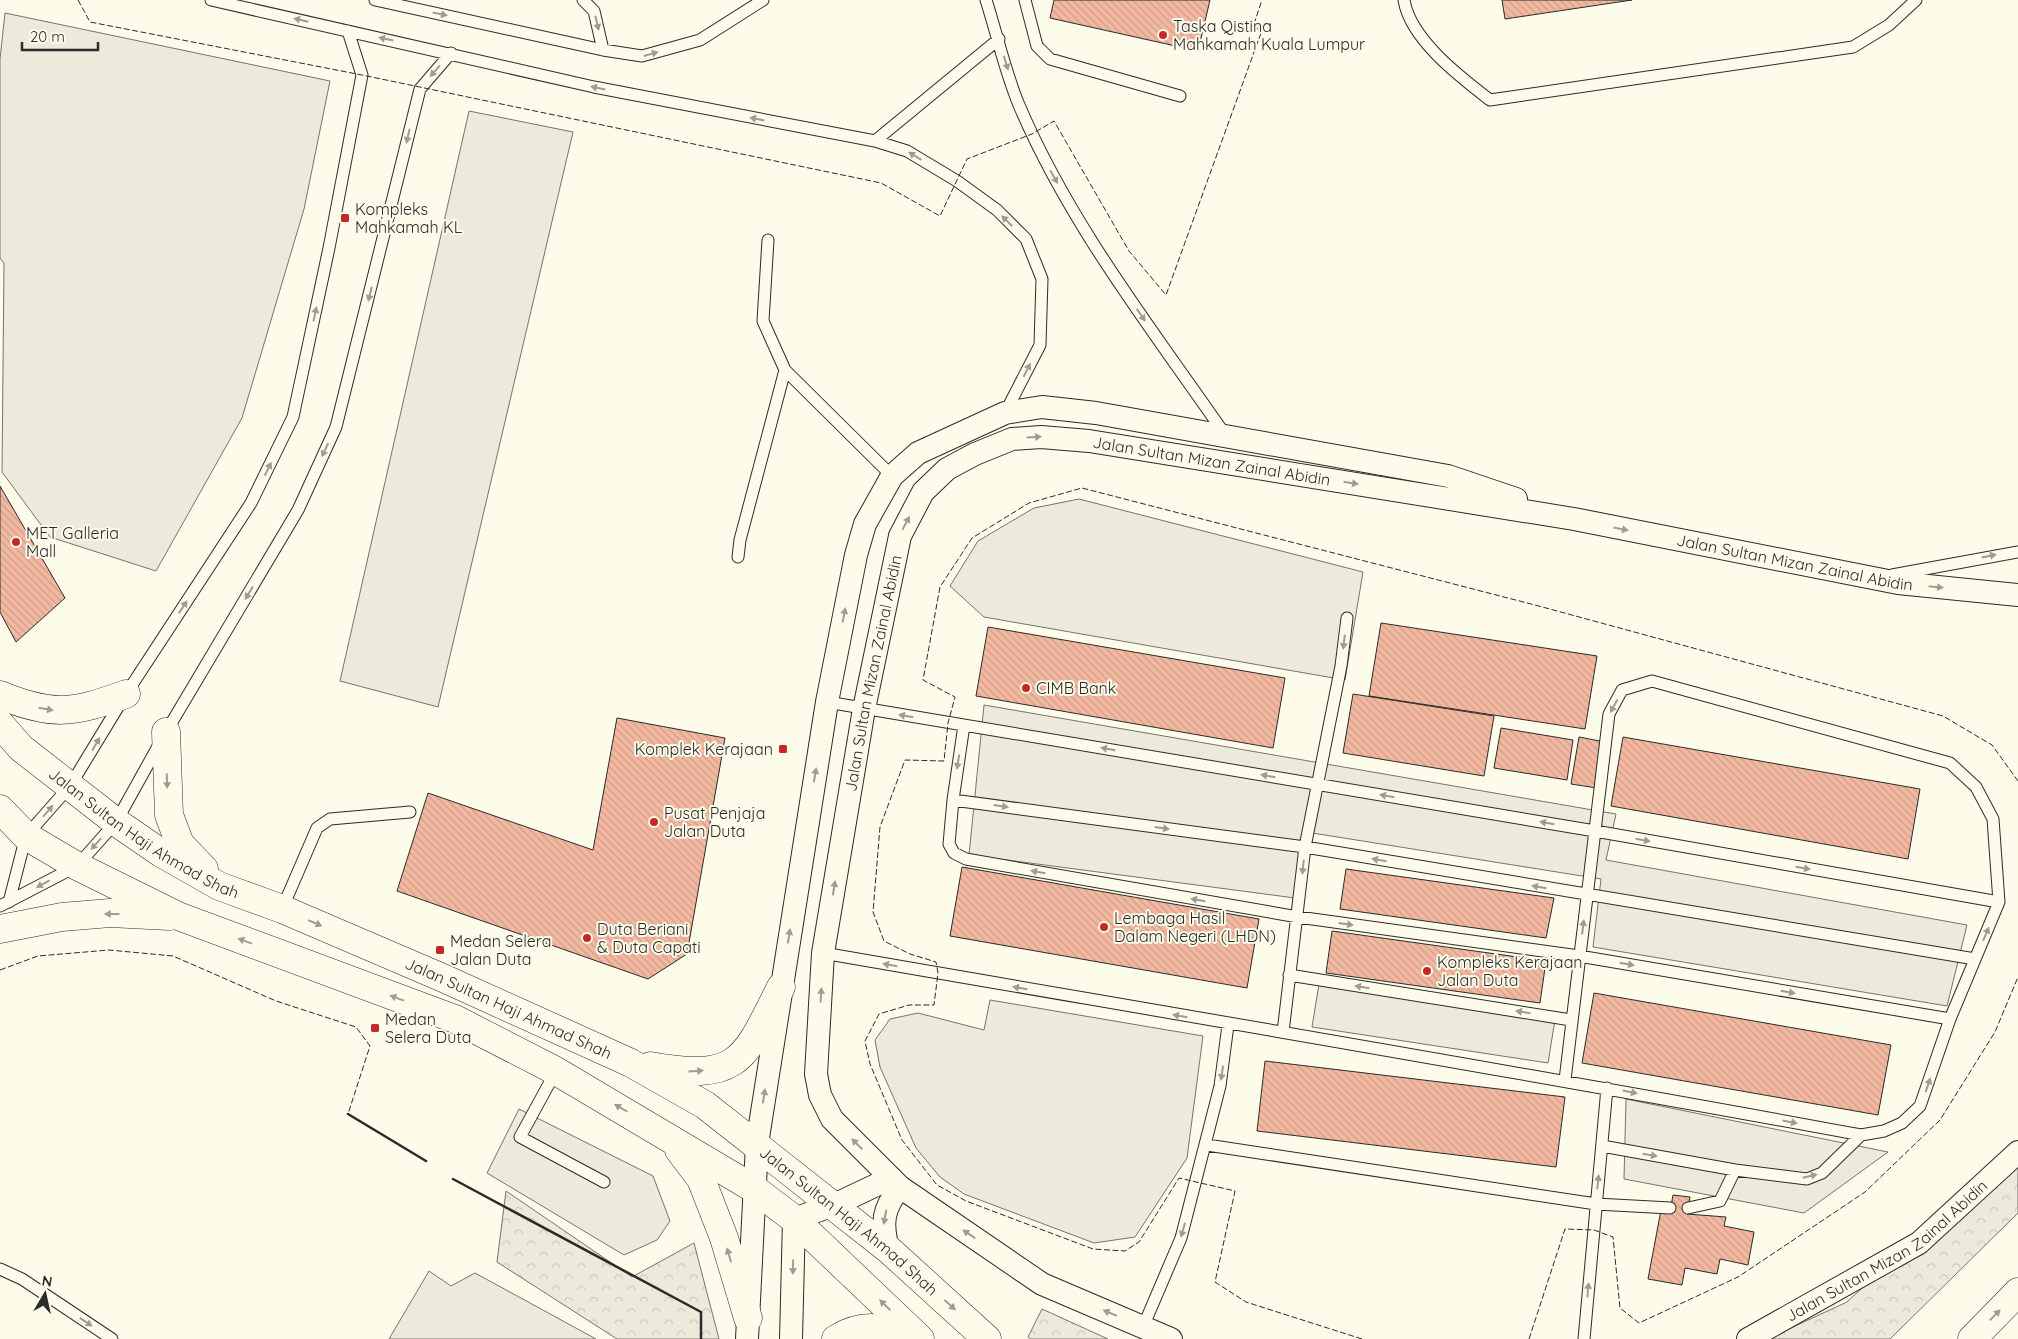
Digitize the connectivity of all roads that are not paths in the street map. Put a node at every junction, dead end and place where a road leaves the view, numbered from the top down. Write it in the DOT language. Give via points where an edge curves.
graph roads {
  1 [pos="211,0"];
  2 [pos="375,0"];
  3 [pos="583,0"];
  4 [pos="763,0"];
  5 [pos="986,0"];
  6 [pos="1025,0"];
  7 [pos="1404,0"];
  8 [pos="1916,0"];
  9 [pos="348,31"];
  10 [pos="999,39"];
  11 [pos="604,50"];
  12 [pos="451,53"];
  13 [pos="1180,96"];
  14 [pos="875,141"];
  15 [pos="768,240"];
  16 [pos="785,370"];
  17 [pos="1005,413"];
  18 [pos="1227,438"];
  19 [pos="892,476"];
  20 [pos="1574,519"];
  21 [pos="2018,552"];
  22 [pos="738,557"];
  23 [pos="1873,578"];
  24 [pos="2018,595"];
  25 [pos="1347,618"];
  26 [pos="0,694"];
  27 [pos="126,694"];
  28 [pos="827,702"];
  29 [pos="864,709"];
  30 [pos="0,724"];
  31 [pos="964,725"];
  32 [pos="166,732"];
  33 [pos="1316,784"];
  34 [pos="70,786"];
  35 [pos="953,800"];
  36 [pos="0,809"];
  37 [pos="410,812"];
  38 [pos="116,822"];
  39 [pos="1595,831"];
  40 [pos="26,836"];
  41 [pos="1305,847"];
  42 [pos="76,866"];
  43 [pos="219,886"];
  44 [pos="1587,894"];
  45 [pos="1999,902"];
  46 [pos="5,904"];
  47 [pos="282,909"];
  48 [pos="178,916"];
  49 [pos="1298,917"];
  50 [pos="0,929"];
  51 [pos="823,953"];
  52 [pos="1579,956"];
  53 [pos="1975,959"];
  54 [pos="1289,975"];
  55 [pos="780,987"];
  56 [pos="1950,1019"];
  57 [pos="1571,1020"];
  58 [pos="1228,1025"];
  59 [pos="1283,1032"];
  60 [pos="631,1063"];
  61 [pos="556,1071"];
  62 [pos="1565,1080"];
  63 [pos="1607,1088"];
  64 [pos="663,1133"];
  65 [pos="1861,1135"];
  66 [pos="757,1144"];
  67 [pos="1207,1144"];
  68 [pos="1602,1146"];
  69 [pos="2018,1152"];
  70 [pos="1735,1170"];
  71 [pos="604,1182"];
  72 [pos="896,1183"];
  73 [pos="753,1188"];
  74 [pos="1596,1204"];
  75 [pos="834,1205"];
  76 [pos="1670,1208"];
  77 [pos="1688,1208"];
  78 [pos="794,1219"];
  79 [pos="888,1249"];
  80 [pos="0,1269"];
  81 [pos="2018,1292"];
  82 [pos="1143,1327"];
  83 [pos="748,1329"];
  84 [pos="112,1339"];
  85 [pos="791,1339"];
  86 [pos="836,1339"];
  87 [pos="920,1339"];
  88 [pos="988,1339"];
  89 [pos="1171,1339"];
  90 [pos="1584,1339"];
  91 [pos="1748,1339"];
  92 [pos="1972,1339"];
  9 -- 1 [label="lane, one-way"];
  2 -- 11 [label="lane, one-way"];
  3 -- 11 [label="lane, one-way" via="594,10"];
  11 -- 4 [label="lane, one-way" via="642,56 700,40"];
  5 -- 10 [label="lane"];
  6 -- 13 [label="lane" via="1037,46 1050,59"];
  7 -- 8 [label="lane" via="1406,14 1445,65 1490,100 1853,47 1889,26"];
  12 -- 9 [label="lane, one-way"];
  27 -- 9 [label="lane, one-way" via="251,503 293,417 362,76"];
  10 -- 14 [label="lane"];
  10 -- 18 [label="lane, one-way" via="1018,104 1087,236"];
  14 -- 12 [label="lane, one-way" via="594,87"];
  12 -- 32 [label="lane, one-way" via="420,89 336,428 298,510"];
  17 -- 14 [label="lane, one-way" via="1040,345 1042,279 1026,239 997,210 957,181 906,152"];
  15 -- 16 [label="lane" via="762,321"];
  16 -- 19 [label="lane"];
  16 -- 22 [label="lane"];
  17 -- 18 [label="street, Jalan Sultan Mizan Zainal Abidin" via="1042,407 1096,413"];
  17 -- 19 [label="street, Jalan Sultan Mizan Zainal Abidin" via="918,453"];
  18 -- 20 [label="street, Jalan Sultan Mizan Zainal Abidin" via="1448,476"];
  28 -- 19 [label="street, Jalan Sultan Mizan Zainal Abidin, one-way" via="865,524"];
  20 -- 23 [label="street, Jalan Sultan Mizan Zainal Abidin, one-way"];
  29 -- 20 [label="street, Jalan Sultan Mizan Zainal Abidin, one-way" via="900,536 923,492 947,469 1012,439 1041,436 1089,441"];
  23 -- 21 [label="lane, one-way"];
  23 -- 24 [label="street, Jalan Sultan Mizan Zainal Abidin, one-way"];
  25 -- 33 [label="lane, one-way" via="1341,666"];
  26 -- 27 [label="street, one-way" via="25,705 59,711 88,708"];
  34 -- 27 [label="lane, one-way"];
  28 -- 29 [label="lane"];
  55 -- 28 [label="street, Jalan Sultan Mizan Zainal Abidin, one-way"];
  31 -- 29 [label="lane, one-way"];
  51 -- 29 [label="street, Jalan Sultan Mizan Zainal Abidin, one-way"];
  30 -- 34 [label="street, Jalan Sultan Haji Ahmad Shah" via="21,748"];
  33 -- 31 [label="lane, one-way"];
  31 -- 35 [label="lane, one-way"];
  32 -- 38 [label="lane"];
  32 -- 43 [label="street, one-way" via="169,815 180,844"];
  39 -- 33 [label="lane, one-way"];
  33 -- 41 [label="lane"];
  34 -- 38 [label="street, Jalan Sultan Haji Ahmad Shah"];
  40 -- 34 [label="lane, one-way"];
  35 -- 41 [label="lane, one-way"];
  49 -- 35 [label="lane, one-way" via="966,859 954,853 949,844"];
  36 -- 40 [label="street, Jalan Sultan Haji Ahmad Shah"];
  37 -- 47 [label="lane" via="330,818 317,828"];
  38 -- 42 [label="lane, one-way"];
  38 -- 43 [label="street, Jalan Sultan Haji Ahmad Shah" via="162,854"];
  39 -- 44 [label="lane"];
  39 -- 45 [label="lane, one-way"];
  45 -- 39 [label="lane, one-way" via="1993,818 1976,787 1950,763 1652,680 1622,690 1609,714"];
  40 -- 42 [label="street, Jalan Sultan Haji Ahmad Shah"];
  40 -- 46 [label="lane"];
  44 -- 41 [label="lane, one-way"];
  41 -- 49 [label="lane, one-way"];
  42 -- 46 [label="lane, one-way"];
  42 -- 48 [label="street, Jalan Sultan Haji Ahmad Shah"];
  43 -- 47 [label="street, Jalan Sultan Haji Ahmad Shah"];
  52 -- 44 [label="lane, one-way"];
  44 -- 53 [label="lane"];
  53 -- 45 [label="lane, one-way"];
  47 -- 60 [label="street, Jalan Sultan Haji Ahmad Shah, one-way"];
  48 -- 50 [label="street, one-way" via="110,913 62,917"];
  61 -- 48 [label="street, Jalan Sultan Haji Ahmad Shah, one-way" via="455,1019"];
  49 -- 52 [label="lane, one-way"];
  49 -- 54 [label="lane"];
  58 -- 51 [label="lane, one-way"];
  72 -- 51 [label="street, Jalan Sultan Mizan Zainal Abidin, one-way" via="832,1119 820,1095 816,1074"];
  52 -- 56 [label="lane, one-way"];
  52 -- 57 [label="lane"];
  53 -- 56 [label="lane"];
  57 -- 54 [label="lane, one-way"];
  54 -- 59 [label="lane"];
  60 -- 55 [label="street, one-way" via="692,1072 714,1070 737,1062 756,1038"];
  66 -- 55 [label="street, Jalan Sultan Mizan Zainal Abidin, one-way"];
  65 -- 56 [label="lane, one-way" via="1884,1131 1902,1123 1920,1106"];
  57 -- 62 [label="lane"];
  58 -- 59 [label="lane"];
  58 -- 67 [label="lane, one-way" via="1220,1086"];
  59 -- 62 [label="lane"];
  60 -- 66 [label="street, Jalan Sultan Haji Ahmad Shah" via="705,1105"];
  64 -- 61 [label="street, Jalan Sultan Haji Ahmad Shah, one-way"];
  61 -- 71 [label="lane" via="520,1137"];
  62 -- 63 [label="lane"];
  63 -- 65 [label="lane, one-way"];
  63 -- 68 [label="lane"];
  64 -- 73 [label="street, Jalan Sultan Haji Ahmad Shah"];
  83 -- 64 [label="street, one-way" via="724,1238 701,1179"];
  70 -- 65 [label="lane, one-way" via="1807,1179 1822,1173"];
  66 -- 73 [label="street, Jalan Sultan Mizan Zainal Abidin"];
  66 -- 75 [label="street, Jalan Sultan Haji Ahmad Shah"];
  67 -- 74 [label="lane"];
  67 -- 82 [label="lane, one-way" via="1182,1238"];
  68 -- 70 [label="lane, one-way"];
  74 -- 68 [label="lane, one-way"];
  69 -- 91 [label="street, Jalan Sultan Mizan Zainal Abidin" via="1919,1242"];
  70 -- 77 [label="lane" via="1720,1201"];
  72 -- 75 [label="street"];
  72 -- 79 [label="street, one-way" via="884,1216"];
  82 -- 72 [label="street, Jalan Sultan Mizan Zainal Abidin, one-way" via="1042,1284"];
  73 -- 78 [label="street, Jalan Sultan Haji Ahmad Shah"];
  73 -- 83 [label="street, Jalan Sultan Mizan Zainal Abidin"];
  74 -- 76 [label="lane"];
  90 -- 74 [label="lane, one-way"];
  75 -- 78 [label="street"];
  75 -- 79 [label="street, Jalan Sultan Haji Ahmad Shah"];
  78 -- 85 [label="street, one-way"];
  87 -- 78 [label="street, Jalan Sultan Haji Ahmad Shah, one-way"];
  79 -- 88 [label="street, Jalan Sultan Haji Ahmad Shah, one-way"];
  80 -- 84 [label="lane, one-way"];
  92 -- 81 [label="street, one-way"];
  82 -- 89 [label="street, Jalan Sultan Mizan Zainal Abidin"];
  86 -- 87 [label="street" via="874,1326"];
}
